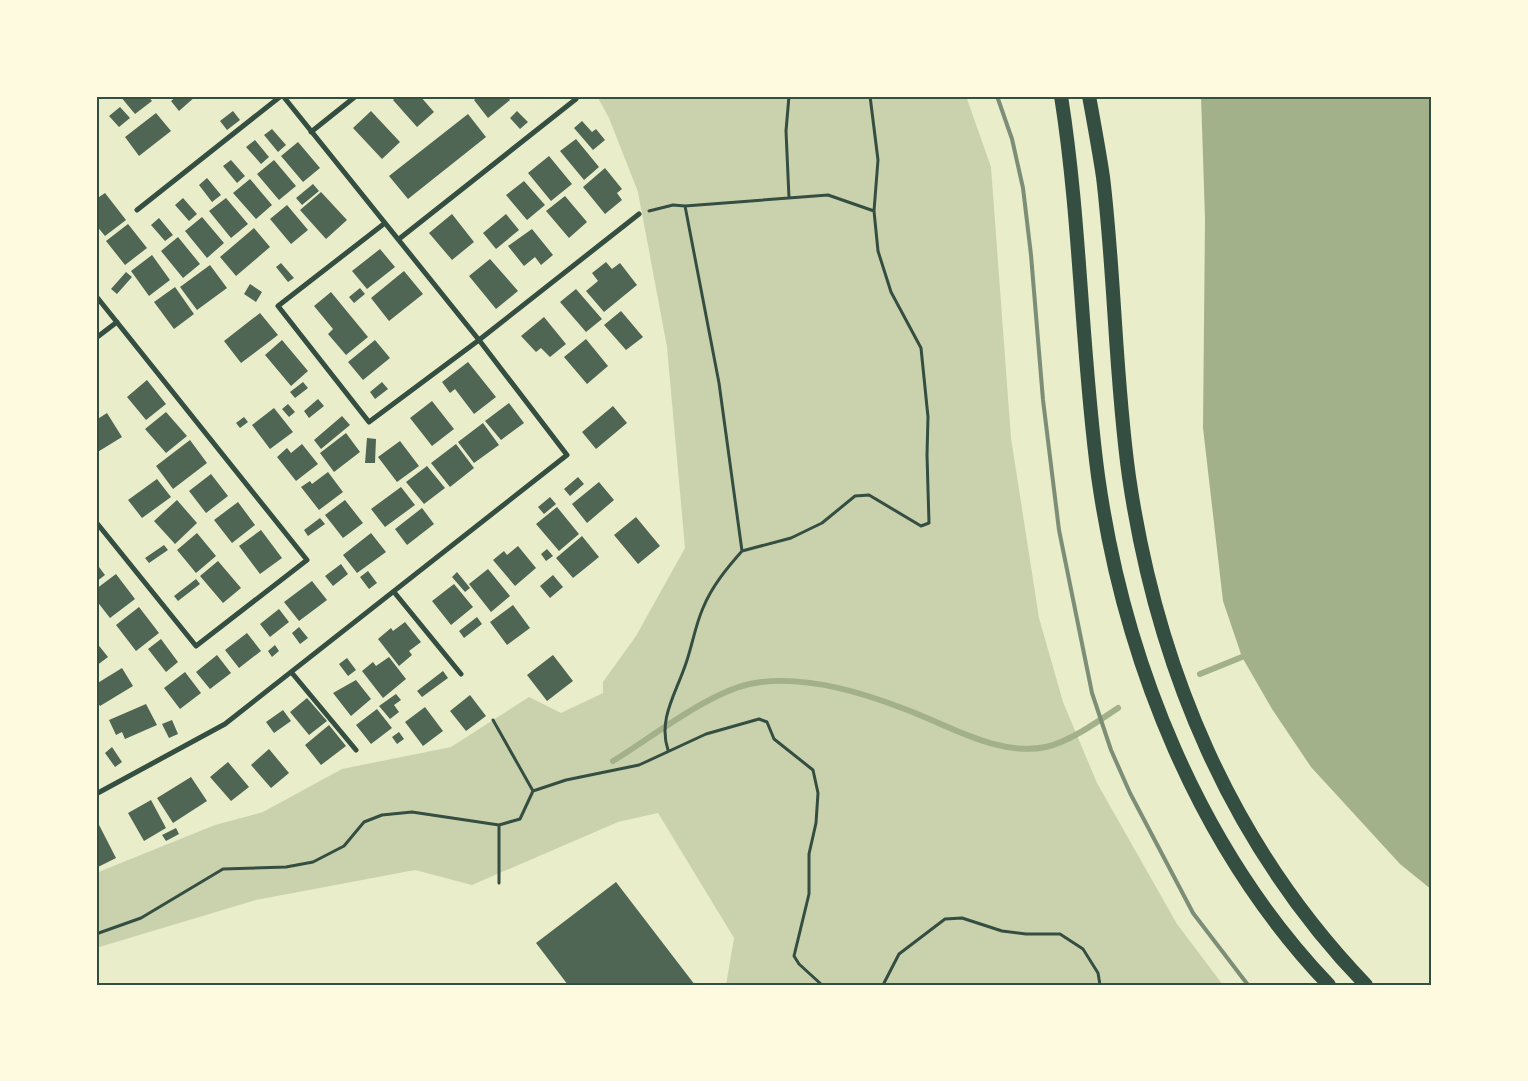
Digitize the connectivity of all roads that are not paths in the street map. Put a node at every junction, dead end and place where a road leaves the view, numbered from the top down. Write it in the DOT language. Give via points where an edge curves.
graph roads {
  1 [pos="282,96"];
  2 [pos="356,96"];
  3 [pos="1061,96"];
  4 [pos="1089,96"];
  5 [pos="576,99"];
  6 [pos="311,132"];
  7 [pos="137,210"];
  8 [pos="639,214"];
  9 [pos="385,223"];
  10 [pos="398,239"];
  11 [pos="96,296"];
  12 [pos="117,322"];
  13 [pos="96,338"];
  14 [pos="479,340"];
  15 [pos="96,522"];
  16 [pos="394,592"];
  17 [pos="292,673"];
  18 [pos="460,674"];
  19 [pos="356,750"];
  20 [pos="96,794"];
  21 [pos="1329,985"];
  22 [pos="1366,985"];
  1 -- 6 [label="street"];
  1 -- 7 [label="street"];
  2 -- 6 [label="street"];
  3 -- 21 [label="highway" via="1098,475 1108,533 1133,634 1162,719 1212,823 1269,916"];
  4 -- 22 [label="highway" via="1103,176 1129,476 1151,587 1166,642 1213,765 1249,833 1321,937"];
  5 -- 10 [label="street"];
  6 -- 9 [label="street"];
  8 -- 14 [label="street"];
  9 -- 10 [label="street"];
  9 -- 14 [label="street" via="278,306 369,422"];
  10 -- 14 [label="street"];
  11 -- 12 [label="street"];
  12 -- 13 [label="street"];
  12 -- 15 [label="street" via="307,560 196,646"];
  14 -- 16 [label="street" via="567,455"];
  16 -- 17 [label="street"];
  16 -- 18 [label="street"];
  17 -- 19 [label="street"];
  17 -- 20 [label="street" via="225,724"];
}
